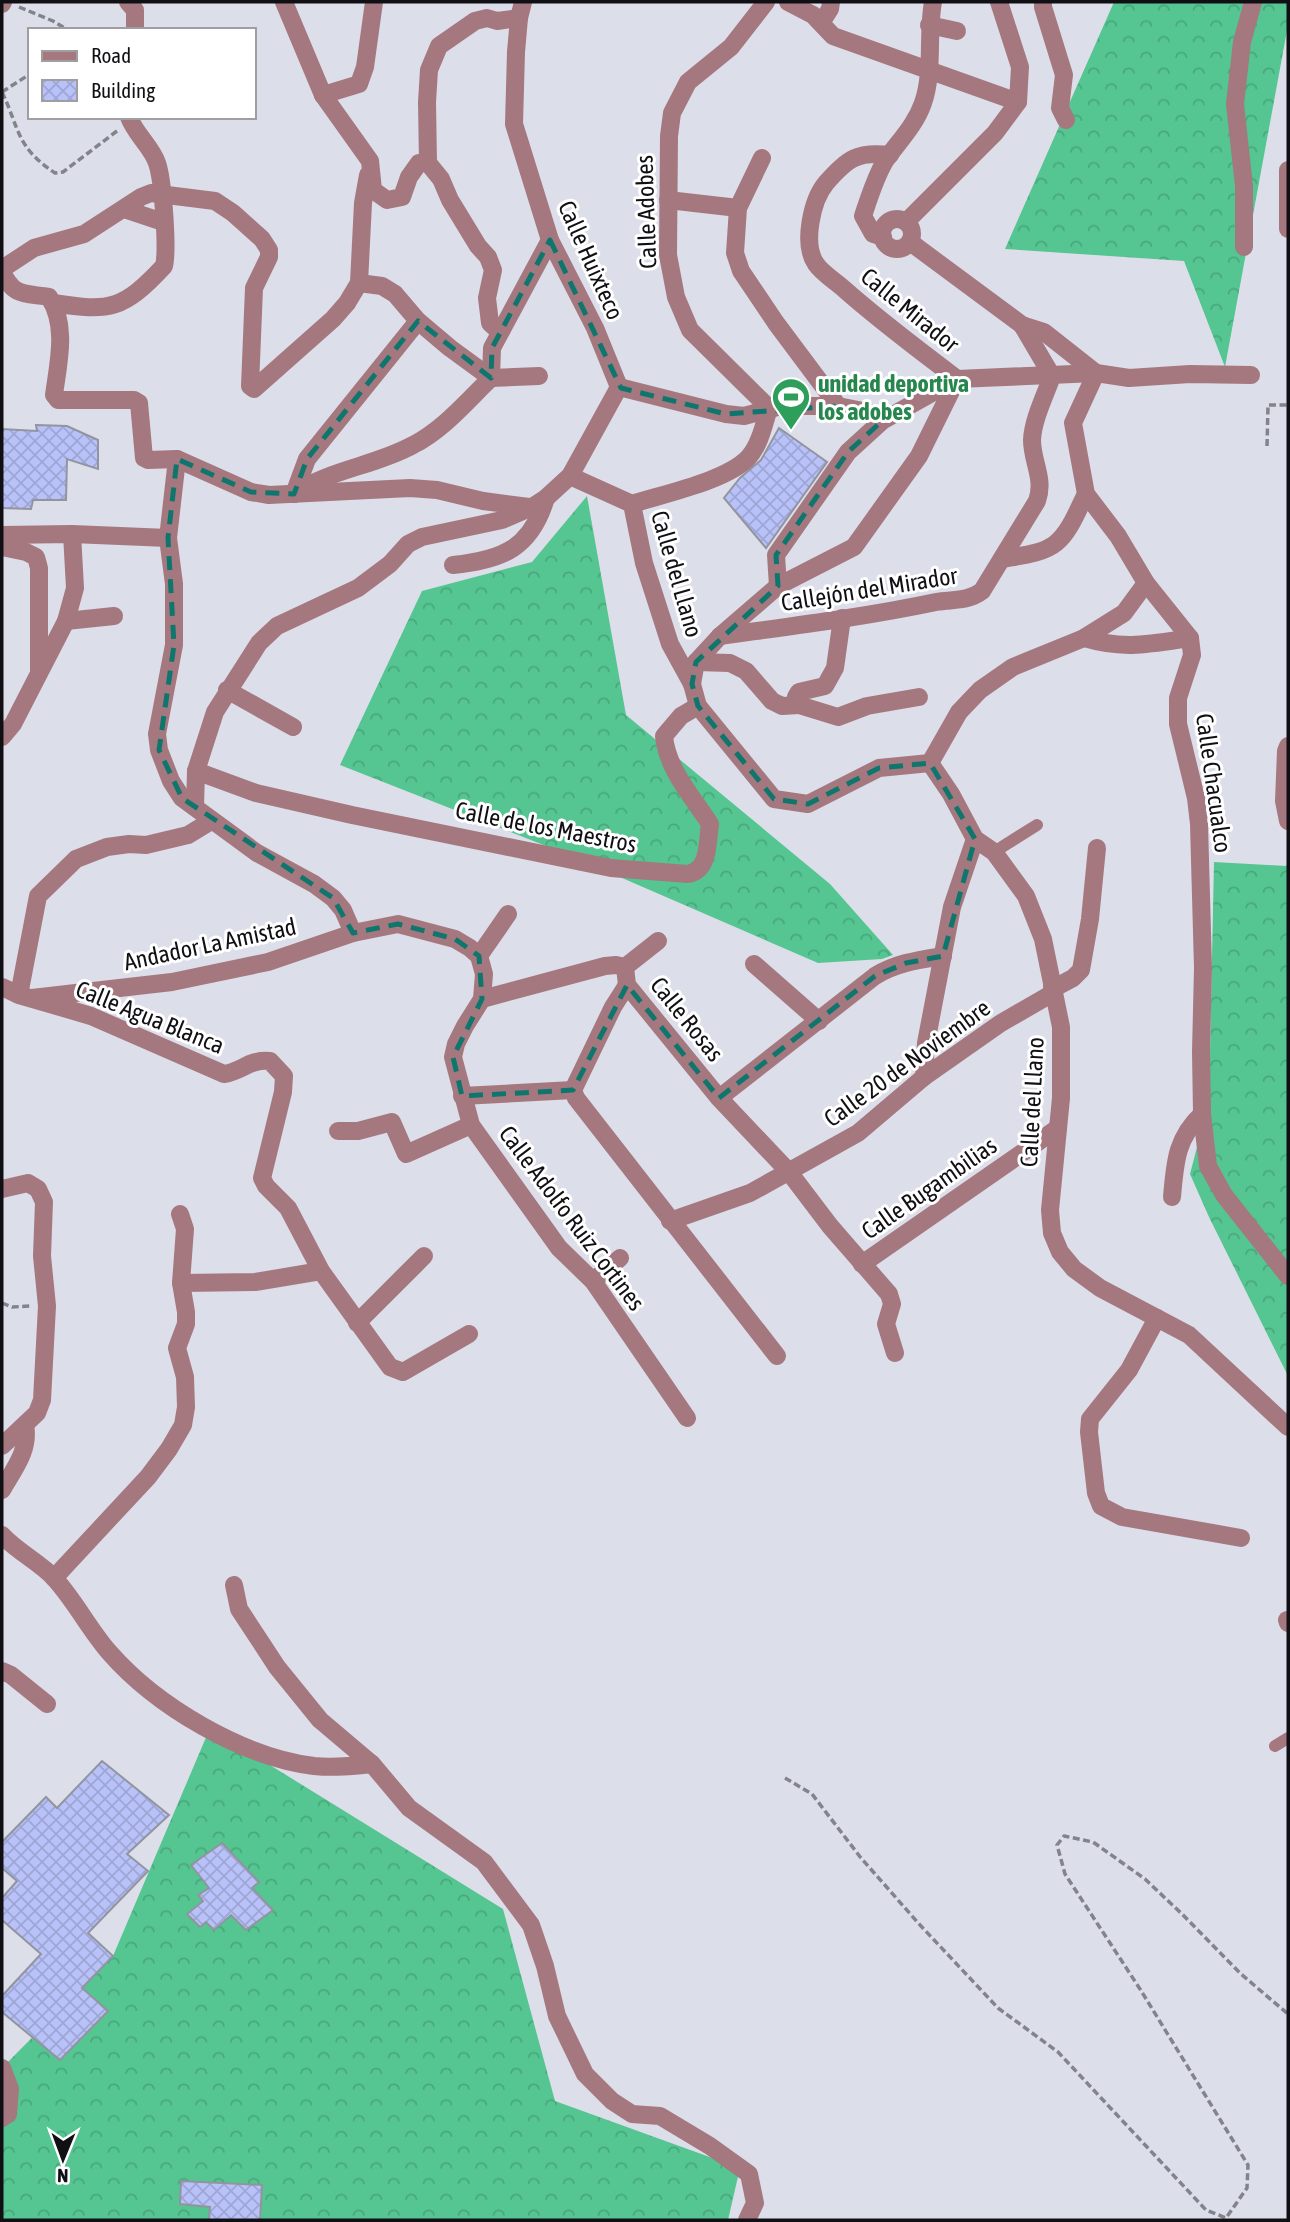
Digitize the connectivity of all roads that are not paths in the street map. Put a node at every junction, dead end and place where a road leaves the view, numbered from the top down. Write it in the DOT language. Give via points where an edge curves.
graph roads {
  1 [pos="128,2"];
  2 [pos="284,2"];
  3 [pos="373,2"];
  4 [pos="788,2"];
  5 [pos="831,2"];
  6 [pos="933,2"];
  7 [pos="999,2"];
  8 [pos="1043,2"];
  9 [pos="1253,2"];
  10 [pos="760,4"];
  11 [pos="521,10"];
  12 [pos="821,23"];
  13 [pos="929,25"];
  14 [pos="135,28"];
  15 [pos="957,32"];
  16 [pos="929,72"];
  17 [pos="323,95"];
  18 [pos="1018,102"];
  19 [pos="130,119"];
  20 [pos="1066,120"];
  21 [pos="890,155"];
  22 [pos="762,158"];
  23 [pos="370,161"];
  24 [pos="428,163"];
  25 [pos="1288,170"];
  26 [pos="162,193"];
  27 [pos="668,200"];
  28 [pos="738,208"];
  29 [pos="124,209"];
  30 [pos="163,222"];
  31 [pos="906,222"];
  32 [pos="1288,229"];
  33 [pos="883,237"];
  34 [pos="550,240"];
  35 [pos="910,242"];
  36 [pos="1244,247"];
  37 [pos="2,271"];
  38 [pos="359,283"];
  39 [pos="53,303"];
  40 [pos="418,321"];
  41 [pos="1022,325"];
  42 [pos="500,332"];
  43 [pos="1096,373"];
  44 [pos="1251,375"];
  45 [pos="539,376"];
  46 [pos="1052,376"];
  47 [pos="491,378"];
  48 [pos="957,379"];
  49 [pos="619,387"];
  50 [pos="838,406"];
  51 [pos="769,408"];
  52 [pos="882,421"];
  53 [pos="177,459"];
  54 [pos="570,477"];
  55 [pos="294,494"];
  56 [pos="1086,494"];
  57 [pos="539,503"];
  58 [pos="632,504"];
  59 [pos="72,534"];
  60 [pos="2,535"];
  61 [pos="168,538"];
  62 [pos="2,547"];
  63 [pos="1002,559"];
  64 [pos="453,565"];
  65 [pos="1146,583"];
  66 [pos="778,586"];
  67 [pos="114,617"];
  68 [pos="842,618"];
  69 [pos="66,621"];
  70 [pos="720,636"];
  71 [pos="1084,638"];
  72 [pos="1190,638"];
  73 [pos="696,662"];
  74 [pos="39,676"];
  75 [pos="692,684"];
  76 [pos="228,690"];
  77 [pos="919,697"];
  78 [pos="798,701"];
  79 [pos="698,706"];
  80 [pos="293,727"];
  81 [pos="2,737"];
  82 [pos="1288,746"];
  83 [pos="930,763"];
  84 [pos="196,771"];
  85 [pos="195,807"];
  86 [pos="211,821"];
  87 [pos="1288,821"];
  88 [pos="1037,825"];
  89 [pos="975,839"];
  90 [pos="1097,848"];
  91 [pos="993,852"];
  92 [pos="508,914"];
  93 [pos="354,933"];
  94 [pos="658,941"];
  95 [pos="480,956"];
  96 [pos="943,956"];
  97 [pos="754,964"];
  98 [pos="626,976"];
  99 [pos="2,987"];
  100 [pos="1052,990"];
  101 [pos="25,996"];
  102 [pos="482,999"];
  103 [pos="819,1021"];
  104 [pos="924,1077"];
  105 [pos="573,1090"];
  106 [pos="462,1096"];
  107 [pos="719,1098"];
  108 [pos="1202,1114"];
  109 [pos="471,1125"];
  110 [pos="1059,1128"];
  111 [pos="338,1131"];
  112 [pos="789,1172"];
  113 [pos="2,1189"];
  114 [pos="1172,1196"];
  115 [pos="180,1214"];
  116 [pos="670,1222"];
  117 [pos="424,1256"];
  118 [pos="620,1258"];
  119 [pos="862,1264"];
  120 [pos="321,1271"];
  121 [pos="1288,1276"];
  122 [pos="593,1282"];
  123 [pos="181,1283"];
  124 [pos="1157,1318"];
  125 [pos="357,1323"];
  126 [pos="469,1334"];
  127 [pos="895,1353"];
  128 [pos="777,1356"];
  129 [pos="687,1418"];
  130 [pos="26,1425"];
  131 [pos="1288,1427"];
  132 [pos="2,1446"];
  133 [pos="2,1490"];
  134 [pos="2,1535"];
  135 [pos="1241,1538"];
  136 [pos="54,1578"];
  137 [pos="234,1585"];
  138 [pos="2,1671"];
  139 [pos="47,1703"];
  140 [pos="1288,1738"];
  141 [pos="1275,1745"];
  142 [pos="372,1764"];
  143 [pos="2,2068"];
  144 [pos="2,2118"];
  145 [pos="747,2220"];
  1 -- 14 [label="street" via="135,10"];
  2 -- 17 [label="street"];
  3 -- 17 [label="street" via="359,84"];
  4 -- 12 [label="street"];
  5 -- 12 [label="street"];
  6 -- 13 [label="street"];
  7 -- 18 [label="street" via="1020,67"];
  8 -- 20 [label="street" via="1064,75 1060,108"];
  9 -- 36 [label="street" via="1242,42 1235,104 1244,186"];
  10 -- 27 [label="street, Calle Adobes" via="731,47 688,82 671,113"];
  11 -- 24 [label="street" via="497,21 475,21 439,46 429,70"];
  11 -- 34 [label="street, Calle Huixteco" via="514,124"];
  12 -- 16 [label="street" via="833,36"];
  13 -- 15 [label="street"];
  13 -- 16 [label="street"];
  16 -- 18 [label="street"];
  16 -- 21 [label="street" via="923,104"];
  17 -- 23 [label="street"];
  18 -- 31 [label="street" via="995,133"];
  19 -- 26 [label="street" via="157,162"];
  21 -- 33 [label="street, Calle Mirador" via="863,216 873,234"];
  21 -- 48 [label="street, Calle Mirador" via="874,153 847,161 817,193 810,245 815,263"];
  22 -- 28 [label="street"];
  23 -- 24 [label="street" via="373,190 387,200 402,197 419,163"];
  23 -- 38 [label="street"];
  24 -- 42 [label="street" via="488,257 493,270 487,298 490,323"];
  25 -- 32 [label="street"];
  26 -- 29 [label="street" via="141,197"];
  26 -- 30 [label="street"];
  26 -- 38 [label="street" via="215,201 269,250 254,288 250,386 254,389 333,319"];
  27 -- 28 [label="street"];
  27 -- 51 [label="street, Calle Adobes" via="668,255 676,297 690,330"];
  28 -- 50 [label="street" via="735,253 741,271"];
  29 -- 30 [label="street"];
  29 -- 37 [label="street" via="84,234 34,248"];
  30 -- 39 [label="street" via="164,266 120,304 91,309"];
  31 -- 33 [label="street" via="890,221"];
  31 -- 35 [label="street" via="912,232"];
  33 -- 35 [label="street" via="897,248"];
  34 -- 42 [label="street"];
  34 -- 49 [label="street, Calle Huixteco"];
  35 -- 41 [label="street"];
  37 -- 39 [label="street" via="13,290 49,297"];
  38 -- 40 [label="street" via="382,286 395,294"];
  39 -- 53 [label="street" via="61,333 54,395 58,400 134,400 139,403 144,458"];
  40 -- 47 [label="street"];
  40 -- 55 [label="street" via="307,459"];
  41 -- 43 [label="street" via="1044,332"];
  41 -- 46 [label="street"];
  42 -- 47 [label="street" via="492,348"];
  43 -- 44 [label="street" via="1129,378"];
  43 -- 46 [label="street"];
  43 -- 56 [label="street" via="1073,422"];
  45 -- 47 [label="street"];
  46 -- 48 [label="street"];
  46 -- 63 [label="street, Callejón del Mirador" via="1032,436 1040,491"];
  47 -- 55 [label="street" via="428,437 312,482"];
  48 -- 52 [label="street"];
  48 -- 66 [label="street, Calle Mirador" via="919,456 854,547"];
  49 -- 51 [label="street" via="726,414 744,416"];
  49 -- 54 [label="street"];
  50 -- 51 [label="street"];
  50 -- 52 [label="street" via="869,412"];
  51 -- 58 [label="street" via="758,442 747,458 721,475"];
  52 -- 66 [label="street" via="848,452 776,555"];
  53 -- 55 [label="street" via="251,492"];
  53 -- 61 [label="street"];
  54 -- 57 [label="street"];
  54 -- 58 [label="street, Calle del Llano"];
  55 -- 57 [label="street" via="410,488 502,504"];
  56 -- 63 [label="street" via="1056,543"];
  56 -- 65 [label="street"];
  57 -- 64 [label="street" via="541,512 528,537 506,552"];
  57 -- 76 [label="street" via="491,524 422,537 408,544 358,588 276,625"];
  58 -- 75 [label="street, Calle del Llano" via="644,563 670,645"];
  59 -- 60 [label="street"];
  59 -- 61 [label="street"];
  59 -- 69 [label="street" via="75,588"];
  61 -- 85 [label="street" via="174,645 159,750 171,781"];
  62 -- 74 [label="street" via="36,557"];
  63 -- 68 [label="street, Callejón del Mirador" via="982,591 971,599"];
  65 -- 71 [label="street" via="1124,613"];
  65 -- 72 [label="street"];
  66 -- 70 [label="street"];
  67 -- 69 [label="street"];
  68 -- 70 [label="street, Callejón del Mirador"];
  68 -- 78 [label="street" via="835,668 825,686 799,692"];
  69 -- 74 [label="street"];
  70 -- 73 [label="street"];
  71 -- 72 [label="street" via="1108,646"];
  71 -- 83 [label="street" via="1013,667 980,690 959,712"];
  72 -- 108 [label="street, Calle Chacualco" via="1192,654 1178,698 1178,724 1199,824"];
  73 -- 75 [label="street"];
  73 -- 78 [label="street" via="730,663 746,671 772,701 782,706"];
  74 -- 81 [label="street"];
  75 -- 79 [label="street, Calle del Llano"];
  76 -- 80 [label="street"];
  76 -- 84 [label="street" via="215,712"];
  77 -- 78 [label="street" via="867,706 838,717"];
  79 -- 83 [label="street, Calle del Llano" via="774,799 808,804 879,768"];
  79 -- 84 [label="street, Calle de los Maestros" via="681,716 664,736 676,774 710,824 705,858 696,873 611,868 256,793"];
  82 -- 87 [label="street" via="1284,801"];
  83 -- 89 [label="street, Calle del Llano"];
  84 -- 85 [label="street"];
  85 -- 86 [label="street"];
  86 -- 93 [label="street" via="332,898"];
  86 -- 101 [label="street" via="188,835 146,845 107,847 76,859 38,897"];
  88 -- 91 [label="lane"];
  89 -- 91 [label="street, Calle del Llano"];
  89 -- 96 [label="street" via="952,908"];
  90 -- 100 [label="street, Calle 20 de Noviembre" via="1081,970"];
  91 -- 100 [label="street, Calle del Llano" via="1026,896 1043,939"];
  92 -- 95 [label="street"];
  93 -- 95 [label="street, Andador La Amistad" via="398,924 454,939"];
  93 -- 101 [label="street, Andador La Amistad" via="268,962 172,982"];
  94 -- 98 [label="street"];
  95 -- 102 [label="street" via="485,974"];
  96 -- 103 [label="street" via="889,968"];
  96 -- 104 [label="street"];
  97 -- 103 [label="street"];
  98 -- 102 [label="street" via="616,965 605,966"];
  98 -- 105 [label="street"];
  98 -- 107 [label="street, Calle Rosas"];
  99 -- 101 [label="street, Calle Agua Blanca"];
  100 -- 104 [label="street, Calle 20 de Noviembre"];
  100 -- 110 [label="street, Calle del Llano" via="1061,1027"];
  101 -- 120 [label="street, Calle Agua Blanca" via="91,1016 224,1074 257,1060 270,1060 278,1067 284,1076 283,1093 262,1178 288,1208"];
  102 -- 106 [label="street, Calle Adolfo Ruiz Cortines" via="453,1057"];
  103 -- 107 [label="street"];
  104 -- 112 [label="street, Calle 20 de Noviembre" via="858,1133"];
  105 -- 106 [label="street"];
  105 -- 116 [label="street"];
  106 -- 109 [label="street, Calle Adolfo Ruiz Cortines"];
  107 -- 112 [label="street, Calle Rosas"];
  108 -- 114 [label="street" via="1185,1132"];
  108 -- 121 [label="street, Calle Chacualco" via="1208,1166 1224,1195"];
  109 -- 111 [label="street" via="406,1154 393,1122"];
  109 -- 122 [label="street, Calle Adolfo Ruiz Cortines" via="559,1248"];
  110 -- 119 [label="street, Calle Bugambilias"];
  110 -- 124 [label="street, Calle del Llano" via="1050,1210 1060,1252 1100,1288"];
  112 -- 116 [label="street, Calle 20 de Noviembre" via="750,1193"];
  112 -- 119 [label="street, Calle Rosas"];
  113 -- 130 [label="street" via="28,1183 38,1189 44,1202 45,1383 37,1413"];
  115 -- 123 [label="street" via="185,1229"];
  116 -- 128 [label="street"];
  117 -- 125 [label="street"];
  118 -- 122 [label="street"];
  119 -- 127 [label="street, Calle Rosas" via="889,1294 892,1304 886,1324"];
  120 -- 123 [label="street" via="255,1282"];
  120 -- 125 [label="street, Calle Agua Blanca"];
  122 -- 129 [label="street, Calle Adolfo Ruiz Cortines"];
  123 -- 136 [label="street" via="186,1324 177,1348 185,1377 183,1425 148,1477"];
  124 -- 131 [label="street, Calle del Llano" via="1189,1335"];
  124 -- 135 [label="street" via="1129,1370 1090,1419 1096,1493 1101,1506 1122,1517"];
  125 -- 126 [label="street, Calle Agua Blanca" via="390,1367 403,1372"];
  130 -- 132 [label="street"];
  130 -- 133 [label="street" via="24,1450"];
  134 -- 136 [label="street"];
  136 -- 142 [label="street" via="111,1654 139,1681 202,1724 242,1746 291,1761 340,1767"];
  137 -- 142 [label="street" via="239,1609 256,1637 320,1720"];
  138 -- 139 [label="street"];
  140 -- 141 [label="lane"];
  142 -- 145 [label="street" via="409,1808 484,1862 531,1925 557,2016 585,2074 632,2114 660,2116 749,2174 755,2203"];
  143 -- 144 [label="street" via="10,2089 8,2114"];
}
